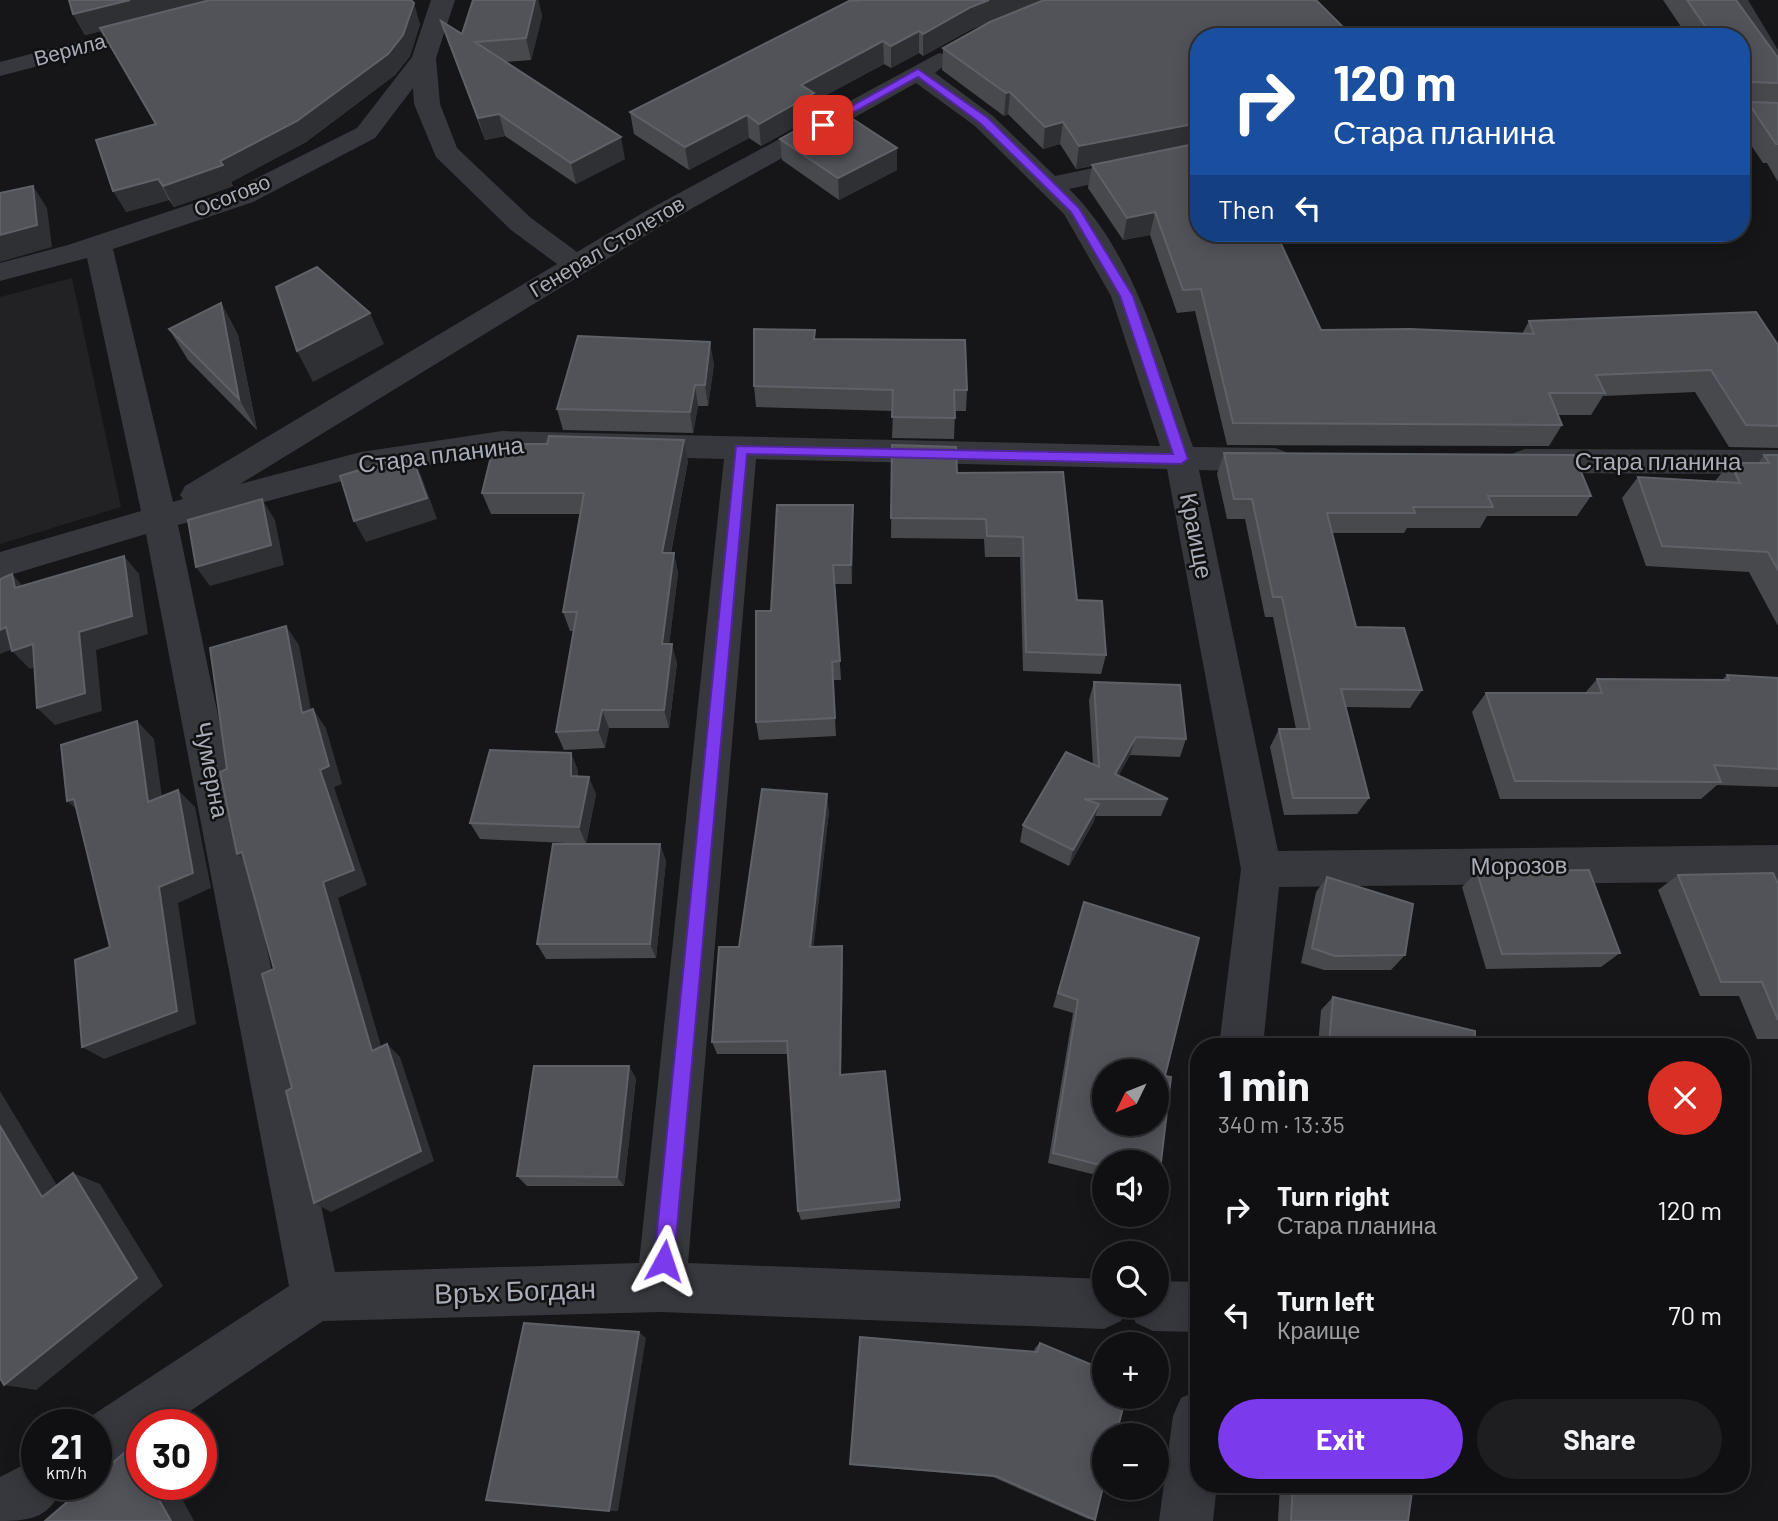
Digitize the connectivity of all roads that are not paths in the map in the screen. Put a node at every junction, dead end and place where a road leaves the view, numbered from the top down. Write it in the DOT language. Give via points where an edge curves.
graph roads {
  1 [pos="443,0"];
  2 [pos="1736,0"];
  3 [pos="184,21"];
  4 [pos="967,44"];
  5 [pos="424,58"];
  6 [pos="0,69"];
  7 [pos="1778,70"];
  8 [pos="918,72"];
  9 [pos="1190,156"];
  10 [pos="1049,185"];
  11 [pos="98,244"];
  12 [pos="576,265"];
  13 [pos="0,272"];
  14 [pos="741,449"];
  15 [pos="1181,459"];
  16 [pos="1306,460"];
  17 [pos="1500,461"];
  18 [pos="1778,462"];
  19 [pos="159,517"];
  20 [pos="0,565"];
  21 [pos="1778,863"];
  22 [pos="1261,869"];
  23 [pos="1242,1038"];
  24 [pos="661,1287"];
  25 [pos="316,1297"];
  26 [pos="1092,1304"];
  27 [pos="1169,1306"];
  28 [pos="1190,1307"];
  29 [pos="112,1433"];
  30 [pos="1190,1489"];
  31 [pos="21,1495"];
  32 [pos="0,1509"];
  33 [pos="1186,1521"];
  1 -- 5 [label="street"];
  2 -- 7 [label="street"];
  3 -- 6 [label="street, Верила"];
  4 -- 8 [label="street, Генерал Столетов"];
  5 -- 11 [label="street, Осогово" via="366,133 243,196"];
  5 -- 12 [label="street" via="427,104 445,151 521,224"];
  8 -- 10 [label="street, Краище" via="984,121"];
  8 -- 12 [label="street, Генерал Столетов"];
  9 -- 10 [label="street"];
  10 -- 15 [label="street, Краище" via="1075,210 1126,296"];
  11 -- 13 [label="street, Осогово"];
  11 -- 19 [label="street, Чумерна"];
  12 -- 19 [label="street, Генерал Столетов"];
  14 -- 15 [label="street, Стара планина"];
  14 -- 19 [label="street, Стара планина" via="502,442 361,464"];
  14 -- 24 [label="street"];
  15 -- 16 [label="street, Стара планина"];
  15 -- 22 [label="street, Краище"];
  17 -- 18 [label="street, Стара планина"];
  19 -- 20 [label="street, Стара планина"];
  19 -- 25 [label="street, Чумерна"];
  21 -- 22 [label="street, Морозов"];
  22 -- 23 [label="street, Краище"];
  24 -- 25 [label="street, Връх Богдан"];
  24 -- 26 [label="street, Връх Богдан"];
  25 -- 29 [label="street"];
  27 -- 28 [label="street"];
  30 -- 33 [label="street"];
  31 -- 32 [label="street"];
}
